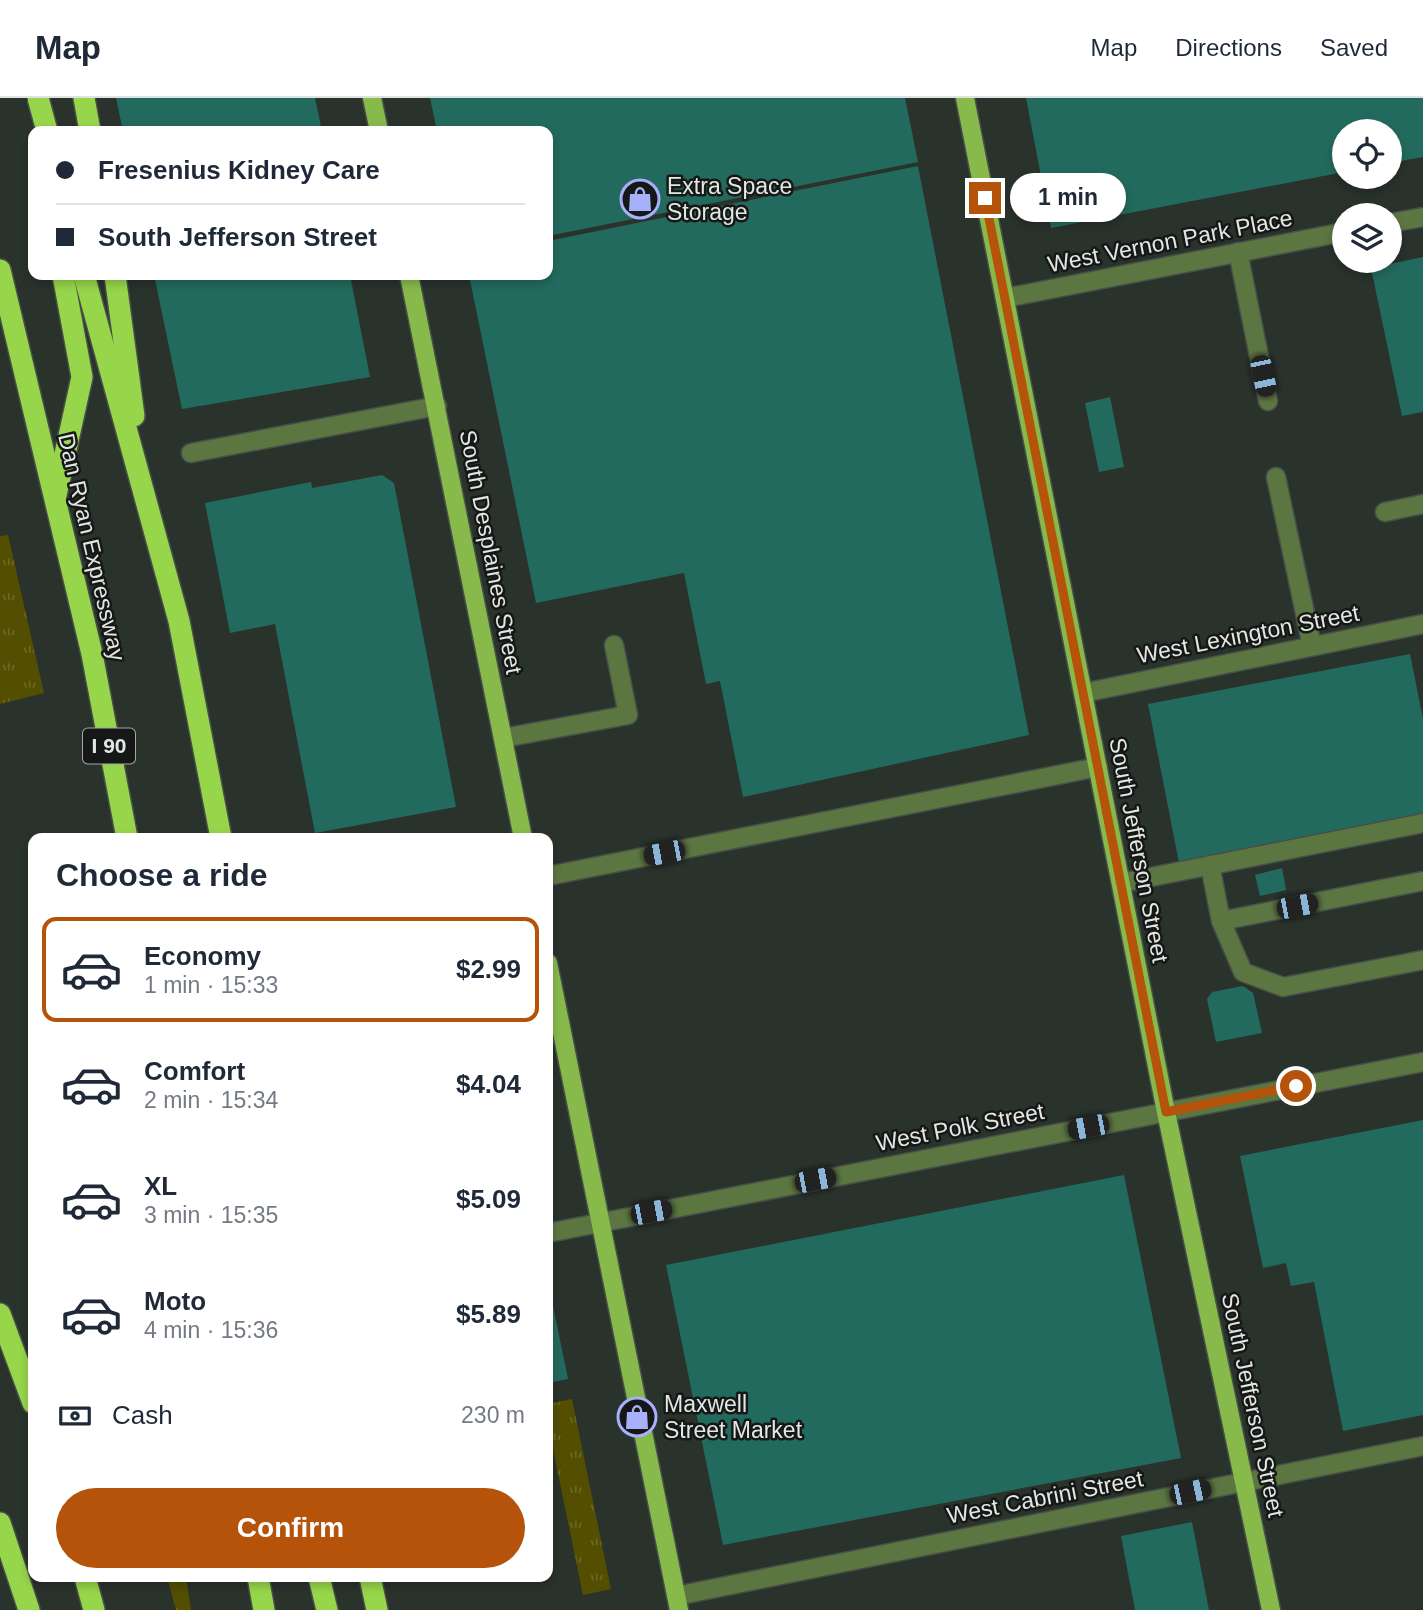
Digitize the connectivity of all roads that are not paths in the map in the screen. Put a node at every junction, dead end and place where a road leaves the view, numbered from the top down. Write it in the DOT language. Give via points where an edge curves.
graph roads {
  1 [pos="84,98"];
  2 [pos="372,98"];
  3 [pos="965,98"];
  4 [pos="39,102"];
  5 [pos="44,126"];
  6 [pos="89,126"];
  7 [pos="378,126"];
  8 [pos="1423,217"];
  9 [pos="1402,221"];
  10 [pos="1332,234"];
  11 [pos="1238,252"];
  12 [pos="0,270"];
  13 [pos="64,280"];
  14 [pos="85,280"];
  15 [pos="116,280"];
  16 [pos="410,280"];
  17 [pos="1004,298"];
  18 [pos="1268,401"];
  19 [pos="437,406"];
  20 [pos="191,453"];
  21 [pos="140,470"];
  22 [pos="1276,477"];
  23 [pos="54,500"];
  24 [pos="1423,504"];
  25 [pos="1385,512"];
  26 [pos="1423,624"];
  27 [pos="614,645"];
  28 [pos="1312,646"];
  29 [pos="1083,692"];
  30 [pos="503,738"];
  31 [pos="1098,767"];
  32 [pos="1423,823"];
  33 [pos="126,833"];
  34 [pos="220,833"];
  35 [pos="522,833"];
  36 [pos="1210,865"];
  37 [pos="553,875"];
  38 [pos="1423,881"];
  39 [pos="1121,883"];
  40 [pos="1221,921"];
  41 [pos="1423,960"];
  42 [pos="553,987"];
  43 [pos="1423,1062"];
  44 [pos="1166,1112"];
  45 [pos="600,1222"];
  46 [pos="553,1232"];
  47 [pos="0,1314"];
  48 [pos="28,1390"];
  49 [pos="1423,1446"];
  50 [pos="1245,1481"];
  51 [pos="0,1523"];
  52 [pos="86,1582"];
  53 [pos="259,1582"];
  54 [pos="320,1582"];
  55 [pos="371,1582"];
  56 [pos="678,1603"];
  57 [pos="29,1610"];
  58 [pos="94,1610"];
  59 [pos="264,1610"];
  60 [pos="327,1610"];
  61 [pos="377,1610"];
  62 [pos="1271,1610"];
  1 -- 6 [label="highway"];
  2 -- 7 [label="main road"];
  3 -- 17 [label="main road, South Jefferson Street"];
  4 -- 5 [label="highway, bridge"];
  8 -- 9 [label="street"];
  10 -- 11 [label="street, West Vernon Park Place"];
  11 -- 17 [label="street, West Vernon Park Place"];
  11 -- 18 [label="street"];
  12 -- 23 [label="highway, Dan Ryan Expressway / I 90"];
  13 -- 23 [label="highway" via="82,377"];
  14 -- 21 [label="highway"];
  15 -- 21 [label="highway"];
  16 -- 19 [label="main road, South Desplaines Street"];
  17 -- 29 [label="main road, South Jefferson Street"];
  19 -- 20 [label="street"];
  19 -- 30 [label="main road, South Desplaines Street"];
  21 -- 34 [label="highway" via="179,621"];
  22 -- 28 [label="street"];
  23 -- 33 [label="highway, Dan Ryan Expressway / I 90" via="92,654"];
  24 -- 25 [label="street"];
  26 -- 28 [label="street, West Lexington Street"];
  27 -- 30 [label="street" via="628,715"];
  28 -- 29 [label="street, West Lexington Street"];
  29 -- 31 [label="main road, South Jefferson Street"];
  30 -- 35 [label="main road, South Desplaines Street"];
  31 -- 37 [label="street"];
  31 -- 39 [label="main road, South Jefferson Street"];
  32 -- 36 [label="street"];
  36 -- 39 [label="street"];
  36 -- 40 [label="street"];
  38 -- 40 [label="street"];
  39 -- 44 [label="main road, South Jefferson Street"];
  40 -- 41 [label="street" via="1243,972 1283,987"];
  42 -- 45 [label="main road"];
  43 -- 44 [label="street, West Polk Street"];
  44 -- 45 [label="street, West Polk Street"];
  44 -- 50 [label="main road, South Jefferson Street"];
  45 -- 46 [label="street, West Polk Street"];
  45 -- 56 [label="main road"];
  47 -- 48 [label="highway"];
  49 -- 50 [label="street, West Cabrini Street"];
  50 -- 56 [label="street, West Cabrini Street"];
  50 -- 62 [label="main road, South Jefferson Street"];
  51 -- 57 [label="highway"];
  52 -- 58 [label="highway"];
  53 -- 59 [label="highway"];
  54 -- 60 [label="highway"];
  55 -- 61 [label="highway"];
}
